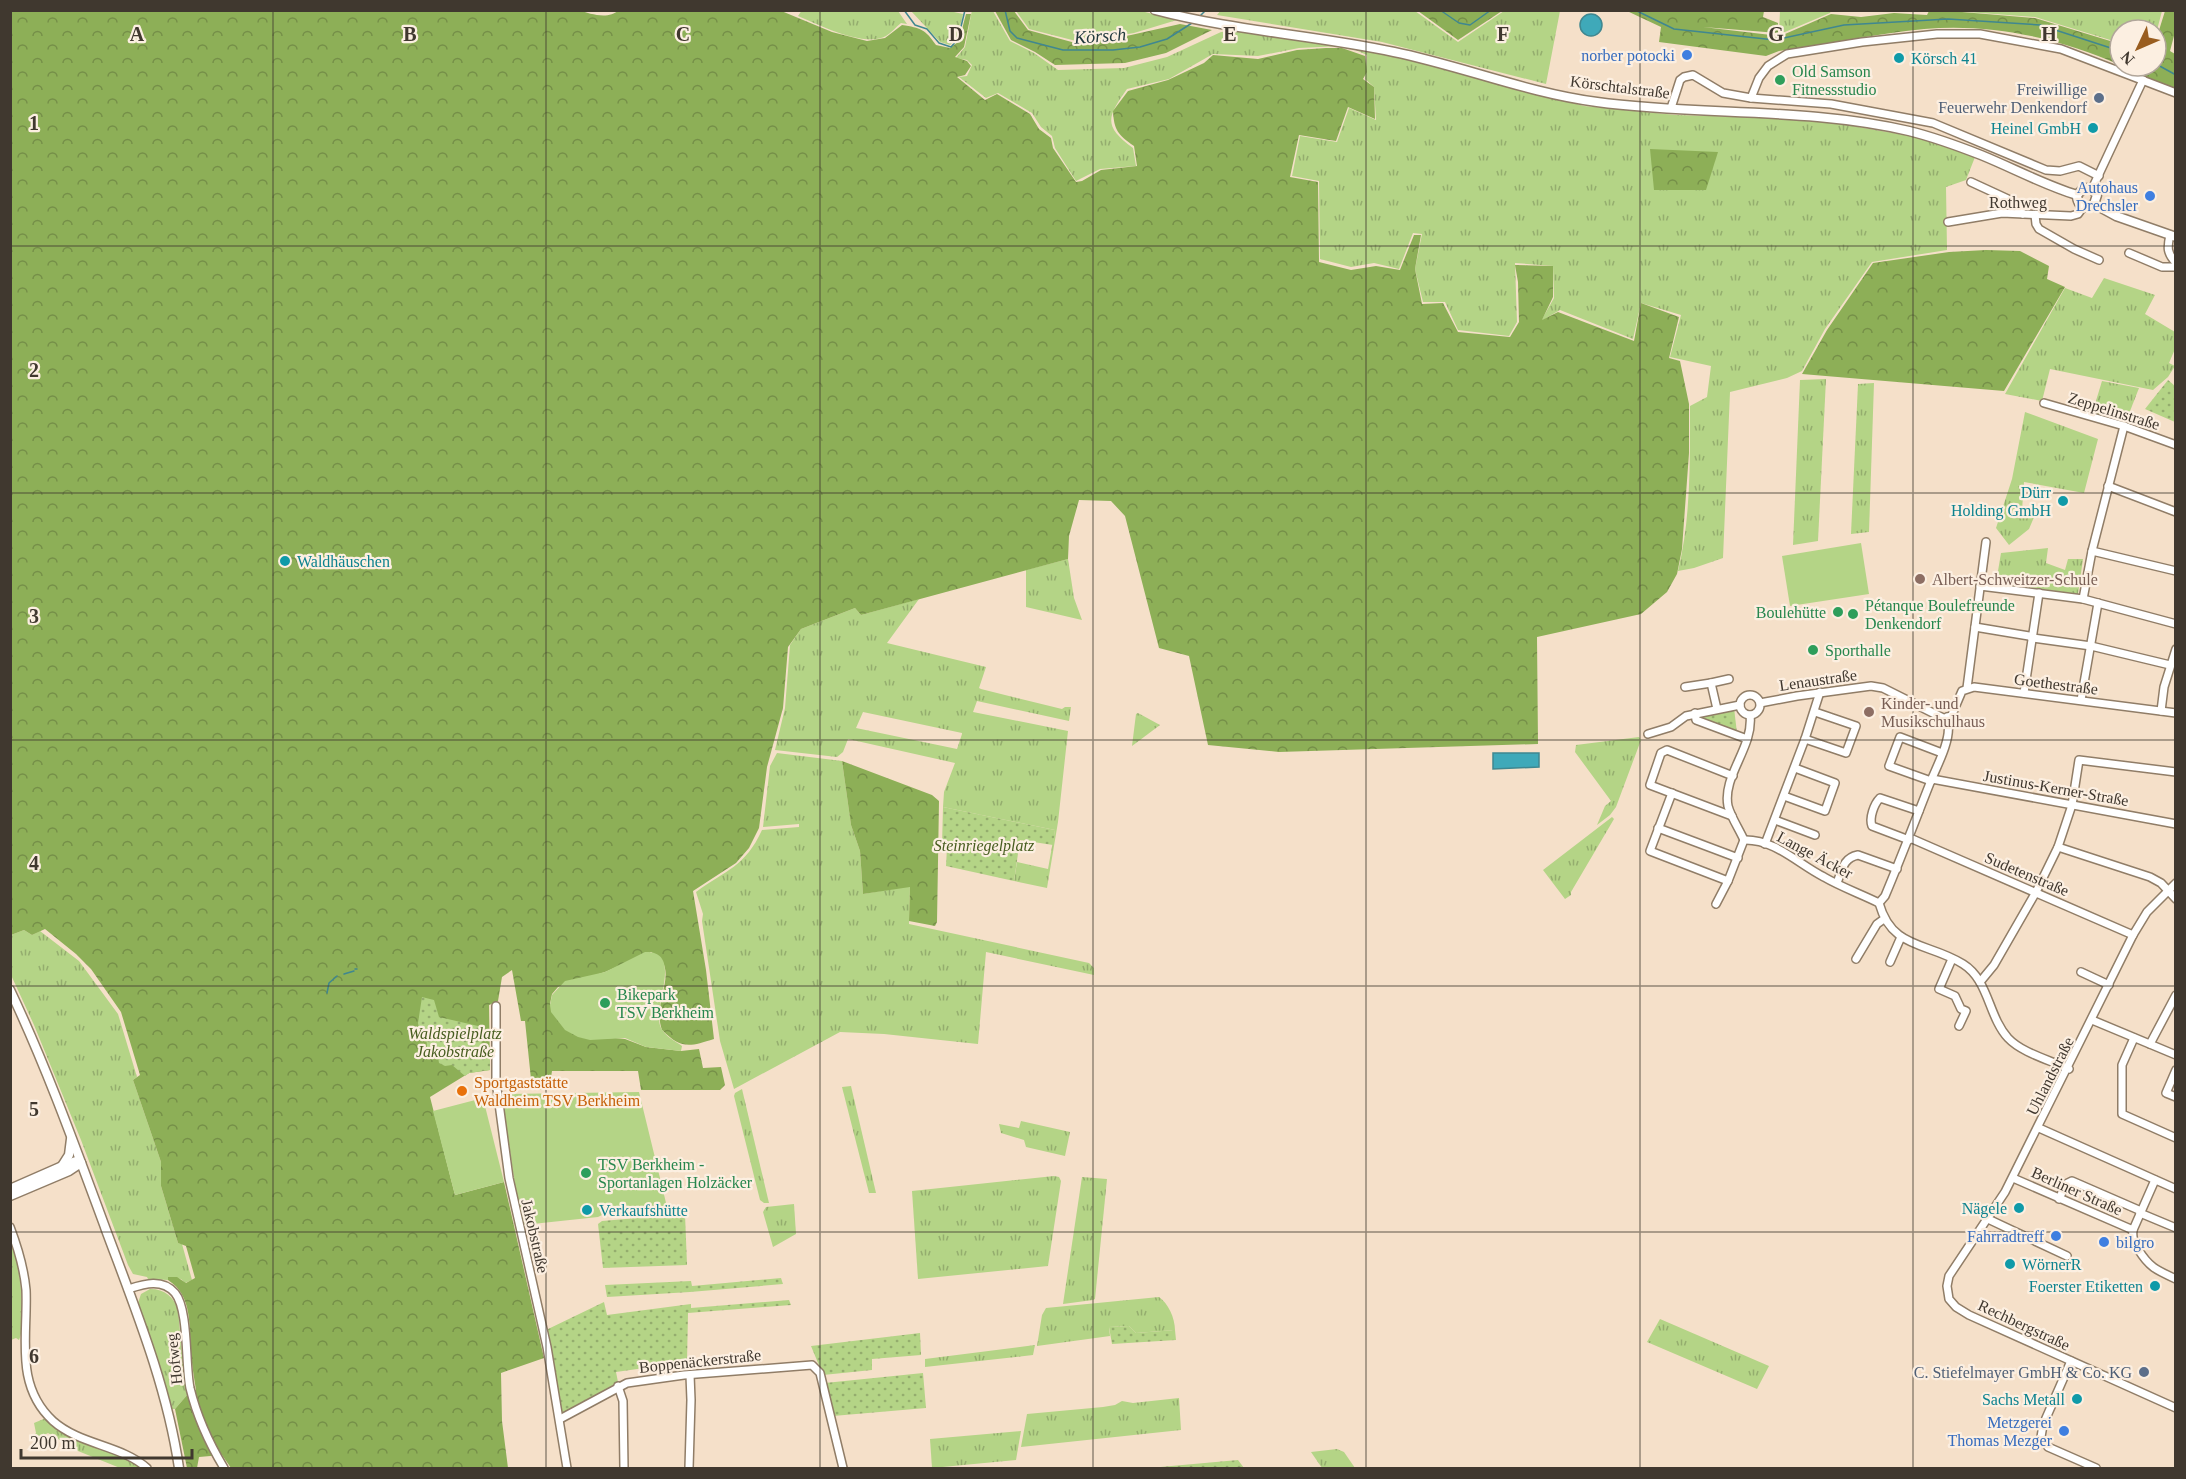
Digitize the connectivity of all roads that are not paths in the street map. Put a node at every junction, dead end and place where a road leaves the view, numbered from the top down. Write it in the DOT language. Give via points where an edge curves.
graph roads {
  1 [pos="1155,10"];
  2 [pos="2143,80"];
  3 [pos="2175,93"];
  4 [pos="1751,98"];
  5 [pos="1671,108"];
  6 [pos="2099,176"];
  7 [pos="1971,182"];
  8 [pos="2092,189"];
  9 [pos="2077,195"];
  10 [pos="2094,204"];
  11 [pos="2083,207"];
  12 [pos="2023,214"];
  13 [pos="2035,215"];
  14 [pos="1948,222"];
  15 [pos="2173,236"];
  16 [pos="2129,253"];
  17 [pos="2099,260"];
  18 [pos="2175,265"];
  19 [pos="2044,404"];
  20 [pos="2124,426"];
  21 [pos="2175,445"];
  22 [pos="2108,486"];
  23 [pos="2175,512"];
  24 [pos="1986,542"];
  25 [pos="2092,551"];
  26 [pos="2175,571"];
  27 [pos="1980,586"];
  28 [pos="2039,593"];
  29 [pos="2083,600"];
  30 [pos="2098,603"];
  31 [pos="2175,624"];
  32 [pos="1974,627"];
  33 [pos="2033,638"];
  34 [pos="2091,646"];
  35 [pos="2175,649"];
  36 [pos="2170,665"];
  37 [pos="1729,679"];
  38 [pos="1711,683"];
  39 [pos="1685,687"];
  40 [pos="1967,688"];
  41 [pos="1820,692"];
  42 [pos="2024,693"];
  43 [pos="2081,700"];
  44 [pos="1760,704"];
  45 [pos="1740,705"];
  46 [pos="1717,709"];
  47 [pos="2161,711"];
  48 [pos="1815,712"];
  49 [pos="1695,713"];
  50 [pos="2175,713"];
  51 [pos="1750,715"];
  52 [pos="1948,720"];
  53 [pos="1648,734"];
  54 [pos="1748,739"];
  55 [pos="1805,739"];
  56 [pos="1942,753"];
  57 [pos="1795,768"];
  58 [pos="2175,772"];
  59 [pos="1733,776"];
  60 [pos="1931,780"];
  61 [pos="1671,793"];
  62 [pos="1784,796"];
  63 [pos="2072,805"];
  64 [pos="1919,812"];
  65 [pos="1732,816"];
  66 [pos="1775,820"];
  67 [pos="2175,824"];
  68 [pos="1658,828"];
  69 [pos="1815,835"];
  70 [pos="1909,839"];
  71 [pos="1744,840"];
  72 [pos="1765,844"];
  73 [pos="2058,847"];
  74 [pos="1738,858"];
  75 [pos="1897,869"];
  76 [pos="1728,881"];
  77 [pos="1837,883"];
  78 [pos="2175,883"];
  79 [pos="2168,891"];
  80 [pos="2036,892"];
  81 [pos="2175,899"];
  82 [pos="1879,903"];
  83 [pos="1716,904"];
  84 [pos="1884,919"];
  85 [pos="2133,935"];
  86 [pos="1901,937"];
  87 [pos="1856,959"];
  88 [pos="1952,959"];
  89 [pos="1890,962"];
  90 [pos="2081,972"];
  91 [pos="1980,982"];
  92 [pos="2109,985"];
  93 [pos="10,990"];
  94 [pos="2175,995"];
  95 [pos="496,1006"];
  96 [pos="2092,1020"];
  97 [pos="1959,1026"];
  98 [pos="2134,1038"];
  99 [pos="2150,1044"];
  100 [pos="2175,1055"];
  101 [pos="2069,1068"];
  102 [pos="2175,1070"];
  103 [pos="2175,1097"];
  104 [pos="2039,1128"];
  105 [pos="71,1136"];
  106 [pos="2175,1138"];
  107 [pos="81,1163"];
  108 [pos="63,1170"];
  109 [pos="2013,1178"];
  110 [pos="2155,1180"];
  111 [pos="89,1182"];
  112 [pos="10,1183"];
  113 [pos="22,1184"];
  114 [pos="10,1188"];
  115 [pos="2175,1189"];
  116 [pos="10,1196"];
  117 [pos="2058,1199"];
  118 [pos="2140,1212"];
  119 [pos="1988,1219"];
  120 [pos="10,1227"];
  121 [pos="2175,1228"];
  122 [pos="2133,1230"];
  123 [pos="2067,1256"];
  124 [pos="2175,1279"];
  125 [pos="128,1289"];
  126 [pos="2071,1361"];
  127 [pos="690,1375"];
  128 [pos="618,1386"];
  129 [pos="2175,1408"];
  130 [pos="560,1419"];
  131 [pos="147,1468"];
  132 [pos="179,1468"];
  133 [pos="224,1468"];
  134 [pos="567,1468"];
  135 [pos="624,1468"];
  136 [pos="689,1468"];
  137 [pos="843,1468"];
  138 [pos="2096,1468"];
  1 -- 5 [label="main road, Körschtalstraße" via="1215,24 1393,51 1578,99"];
  2 -- 3 [label="street"];
  2 -- 4 [label="street" via="2061,49 1980,34 1937,34 1788,54 1768,66"];
  2 -- 6 [label="street"];
  4 -- 5 [label="street" via="1723,93 1693,75 1680,80"];
  4 -- 6 [label="street" via="1831,104 1933,123 2046,170 2079,166"];
  5 -- 9 [label="main road, Körschtalstraße" via="1838,119 1909,132 1980,155"];
  6 -- 8 [label="street"];
  7 -- 12 [label="street" via="2010,200"];
  8 -- 9 [label="main road" via="2084,188"];
  8 -- 10 [label="main road" via="2097,195"];
  9 -- 11 [label="main road"];
  10 -- 11 [label="main road"];
  10 -- 15 [label="main road"];
  11 -- 13 [label="street, Rothweg" via="2071,216"];
  12 -- 13 [label="street, Rothweg"];
  12 -- 14 [label="street, Rothweg" via="2002,213"];
  13 -- 17 [label="street" via="2039,229"];
  15 -- 18 [label="street" via="2167,248"];
  16 -- 18 [label="street" via="2162,267"];
  19 -- 20 [label="street, Zeppelinstraße"];
  20 -- 21 [label="street, Zeppelinstraße"];
  20 -- 22 [label="street"];
  22 -- 23 [label="street"];
  22 -- 25 [label="street"];
  24 -- 27 [label="street"];
  25 -- 26 [label="street"];
  25 -- 29 [label="street"];
  27 -- 28 [label="street"];
  27 -- 32 [label="street"];
  28 -- 29 [label="street"];
  28 -- 33 [label="street"];
  29 -- 30 [label="street"];
  30 -- 31 [label="street"];
  30 -- 34 [label="street"];
  32 -- 33 [label="street"];
  32 -- 40 [label="street"];
  33 -- 34 [label="street"];
  33 -- 42 [label="street"];
  34 -- 36 [label="street"];
  34 -- 43 [label="street"];
  35 -- 36 [label="street"];
  36 -- 47 [label="street"];
  37 -- 38 [label="street"];
  38 -- 39 [label="street"];
  38 -- 46 [label="street"];
  40 -- 42 [label="street, Goethestraße"];
  40 -- 52 [label="street"];
  41 -- 44 [label="street, Lenaustraße"];
  41 -- 48 [label="street"];
  41 -- 52 [label="street, Lenaustraße" via="1883,688"];
  42 -- 43 [label="street, Goethestraße"];
  43 -- 47 [label="street, Goethestraße"];
  44 -- 45 [label="street, Lenaustraße" via="1749,695"];
  44 -- 51 [label="street, Lenaustraße" via="1757,712"];
  45 -- 46 [label="street"];
  45 -- 51 [label="street"];
  46 -- 49 [label="street"];
  47 -- 50 [label="street, Goethestraße"];
  48 -- 55 [label="street"];
  48 -- 55 [label="street" via="1856,726 1846,753"];
  49 -- 53 [label="street"];
  49 -- 54 [label="street" via="1696,720"];
  51 -- 54 [label="street"];
  52 -- 56 [label="street" via="1949,732"];
  54 -- 59 [label="street"];
  55 -- 57 [label="street"];
  56 -- 60 [label="street"];
  56 -- 60 [label="street, Justinus-Kerner-Straße" via="1900,737 1889,766"];
  57 -- 62 [label="street"];
  57 -- 62 [label="street" via="1835,783 1825,811"];
  58 -- 63 [label="street" via="2079,760"];
  59 -- 61 [label="street" via="1667,750 1661,753 1650,785"];
  59 -- 65 [label="street" via="1727,793"];
  60 -- 63 [label="street, Justinus-Kerner-Straße"];
  60 -- 64 [label="street"];
  61 -- 65 [label="street"];
  61 -- 68 [label="street"];
  62 -- 66 [label="street"];
  63 -- 67 [label="street, Justinus-Kerner-Straße"];
  63 -- 73 [label="street"];
  64 -- 70 [label="street"];
  64 -- 70 [label="street, Sudetenstraße" via="1880,798 1876,802 1872,826"];
  65 -- 71 [label="street"];
  66 -- 69 [label="street"];
  66 -- 72 [label="street"];
  68 -- 74 [label="street"];
  68 -- 76 [label="street" via="1650,852"];
  70 -- 75 [label="street"];
  70 -- 80 [label="street, Sudetenstraße"];
  71 -- 72 [label="street, Lange Äcker"];
  71 -- 74 [label="street"];
  72 -- 77 [label="street, Lange Äcker" via="1790,854"];
  73 -- 79 [label="street" via="2150,877"];
  73 -- 80 [label="street"];
  74 -- 76 [label="street"];
  75 -- 77 [label="street" via="1851,856"];
  75 -- 82 [label="street"];
  76 -- 83 [label="street"];
  77 -- 82 [label="street, Lange Äcker"];
  78 -- 79 [label="street, Uhlandstraße"];
  79 -- 81 [label="street"];
  79 -- 85 [label="street, Uhlandstraße" via="2147,912"];
  80 -- 85 [label="street, Sudetenstraße"];
  80 -- 91 [label="street"];
  82 -- 84 [label="street"];
  84 -- 86 [label="street"];
  84 -- 87 [label="street"];
  85 -- 92 [label="street, Uhlandstraße"];
  86 -- 88 [label="street"];
  86 -- 89 [label="street"];
  88 -- 91 [label="street" via="1974,972"];
  88 -- 97 [label="street" via="1939,989 1955,996 1966,1011"];
  90 -- 92 [label="street"];
  91 -- 101 [label="street" via="2008,1038"];
  92 -- 96 [label="street, Uhlandstraße"];
  93 -- 105 [label="main road"];
  94 -- 99 [label="street"];
  95 -- 130 [label="street, Jakobstraße" via="496,1081 508,1178"];
  96 -- 98 [label="street"];
  96 -- 101 [label="street, Uhlandstraße"];
  98 -- 99 [label="street"];
  98 -- 106 [label="street" via="2122,1065 2122,1114"];
  99 -- 100 [label="street"];
  101 -- 104 [label="street, Uhlandstraße"];
  102 -- 103 [label="street" via="2166,1093"];
  104 -- 109 [label="street, Uhlandstraße"];
  104 -- 110 [label="street"];
  105 -- 107 [label="main road"];
  105 -- 108 [label="main road"];
  107 -- 108 [label="main road"];
  107 -- 111 [label="main road"];
  108 -- 111 [label="main road" via="79,1174"];
  108 -- 113 [label="main road"];
  108 -- 116 [label="main road"];
  109 -- 117 [label="street, Berliner Straße"];
  109 -- 119 [label="street, Rechbergstraße"];
  110 -- 115 [label="street"];
  110 -- 118 [label="street"];
  111 -- 125 [label="main road"];
  112 -- 113 [label="street"];
  113 -- 114 [label="main road"];
  117 -- 118 [label="street" via="2072,1181"];
  117 -- 122 [label="street, Berliner Straße"];
  118 -- 121 [label="street"];
  118 -- 122 [label="street"];
  119 -- 123 [label="street"];
  119 -- 126 [label="street, Rechbergstraße" via="1949,1276 1949,1299 1969,1315"];
  120 -- 131 [label="street" via="24,1275 25,1361 36,1399 64,1429"];
  122 -- 124 [label="street, Berliner Straße" via="2132,1238 2150,1266"];
  125 -- 132 [label="main road" via="162,1388"];
  125 -- 133 [label="street, Hofweg" via="155,1283 169,1288 178,1297 193,1398 202,1427"];
  126 -- 129 [label="street, Rechbergstraße"];
  126 -- 138 [label="street" via="2041,1437 2048,1447"];
  127 -- 128 [label="street, Boppenäckerstraße"];
  127 -- 136 [label="street"];
  127 -- 137 [label="street, Boppenäckerstraße" via="807,1364 816,1367"];
  128 -- 130 [label="street, Boppenäckerstraße"];
  128 -- 135 [label="street"];
  130 -- 134 [label="street, Jakobstraße"];
}
